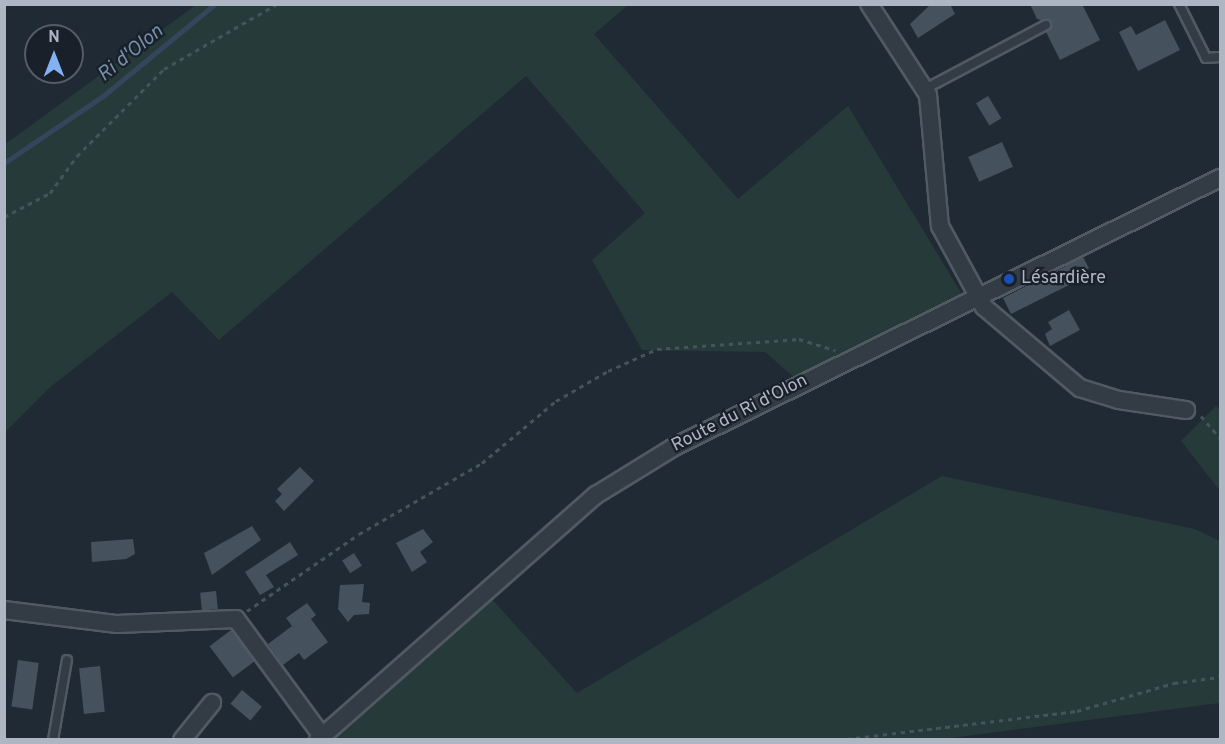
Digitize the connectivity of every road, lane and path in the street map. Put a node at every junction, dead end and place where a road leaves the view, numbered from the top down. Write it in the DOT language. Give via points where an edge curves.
graph roads {
  1 [pos="277,4"];
  2 [pos="868,4"];
  3 [pos="1179,4"];
  4 [pos="1046,26"];
  5 [pos="1221,57"];
  6 [pos="925,89"];
  7 [pos="1221,178"];
  8 [pos="4,217"];
  9 [pos="978,295"];
  10 [pos="854,356"];
  11 [pos="1186,410"];
  12 [pos="1221,438"];
  13 [pos="4,610"];
  14 [pos="236,619"];
  15 [pos="67,660"];
  16 [pos="1221,677"];
  17 [pos="212,703"];
  18 [pos="320,738"];
  19 [pos="53,740"];
  20 [pos="182,740"];
  21 [pos="837,740"];
  1 -- 8 [label="path" via="164,69 112,117 50,193"];
  2 -- 6 [label="street"];
  3 -- 5 [label="lane" via="1206,58"];
  4 -- 6 [label="lane"];
  6 -- 9 [label="street" via="940,226"];
  7 -- 9 [label="street, Route du Ri d'Olon"];
  9 -- 10 [label="street, Route du Ri d'Olon"];
  9 -- 11 [label="street" via="984,307 1080,388 1119,400"];
  10 -- 14 [label="path" via="799,339 657,349 556,401 482,463 359,534"];
  10 -- 18 [label="street, Route du Ri d'Olon" via="674,447 596,495"];
  11 -- 12 [label="path" via="1208,419"];
  13 -- 14 [label="street" via="117,624"];
  14 -- 18 [label="street"];
  15 -- 19 [label="lane"];
  16 -- 21 [label="path" via="1174,683 1077,711"];
  17 -- 20 [label="street"];
}
